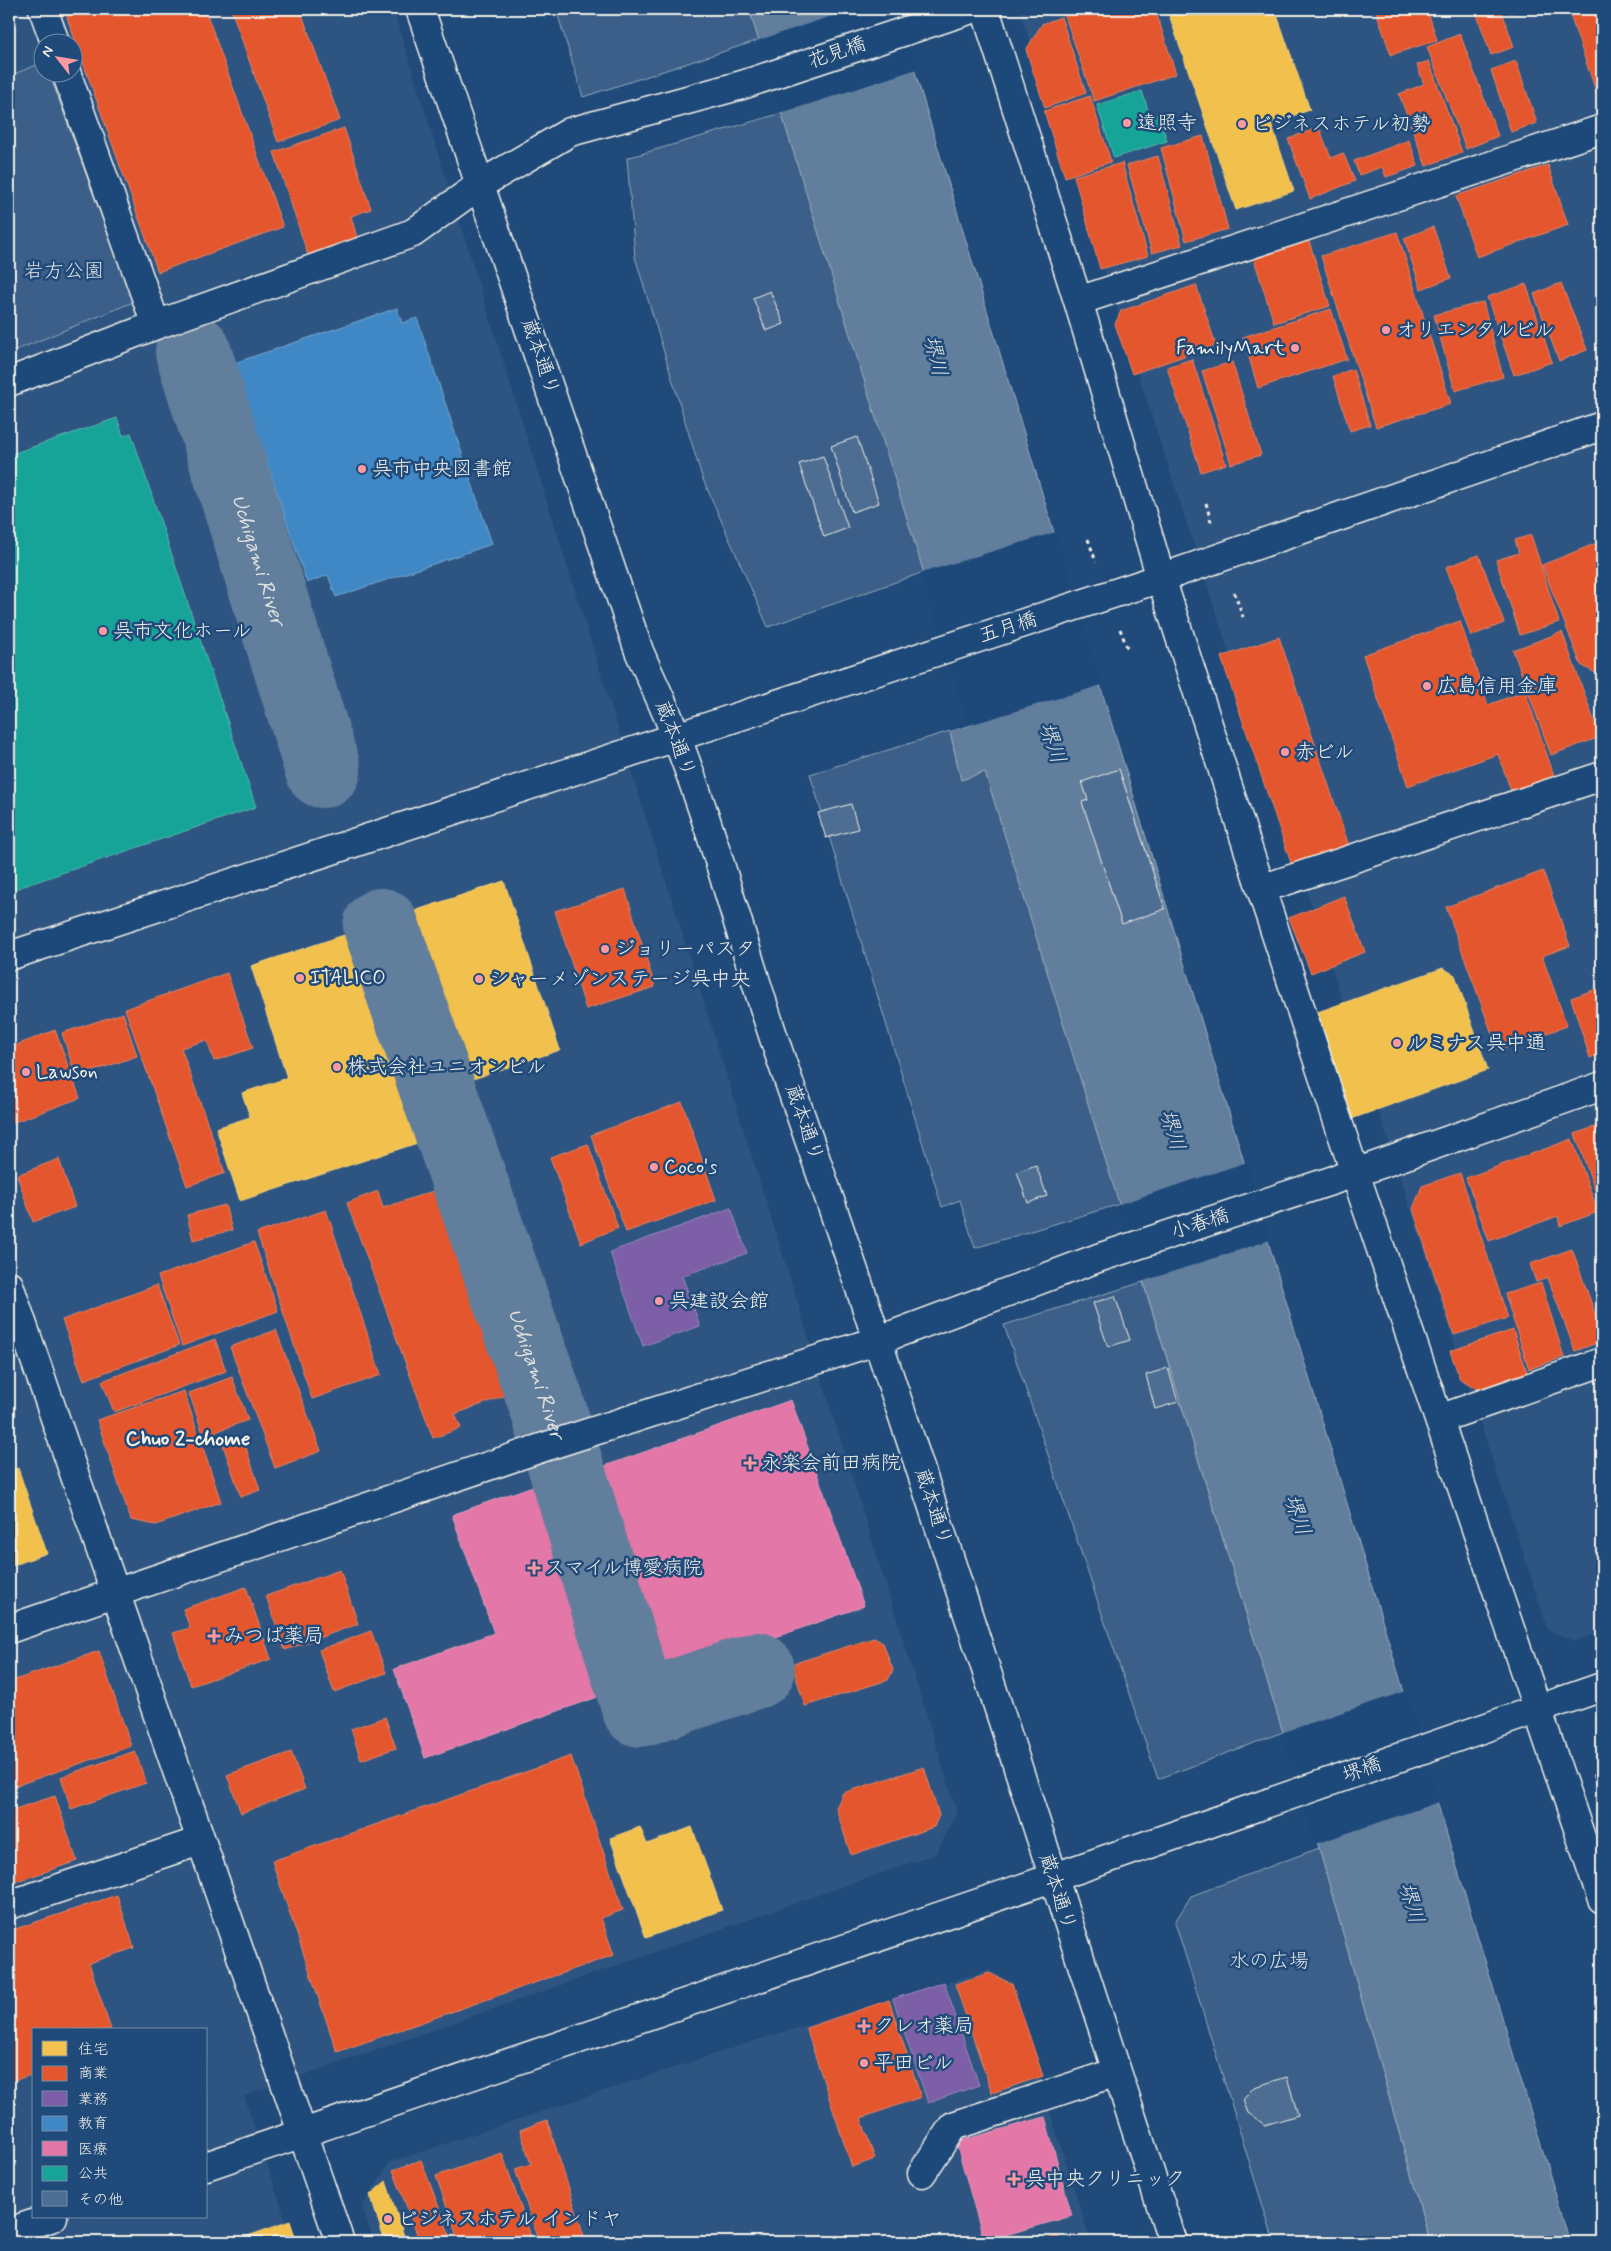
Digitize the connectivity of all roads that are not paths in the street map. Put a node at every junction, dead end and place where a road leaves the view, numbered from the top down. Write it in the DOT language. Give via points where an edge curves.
graph roads {
  1 [pos="43,9"];
  2 [pos="420,9"];
  3 [pos="972,9"];
  4 [pos="985,9"];
  5 [pos="51,32"];
  6 [pos="70,82"];
  7 [pos="1602,129"];
  8 [pos="481,184"];
  9 [pos="1078,300"];
  10 [pos="156,325"];
  11 [pos="9,382"];
  12 [pos="1602,426"];
  13 [pos="1161,578"];
  14 [pos="676,737"];
  15 [pos="1602,776"];
  16 [pos="1261,889"];
  17 [pos="9,956"];
  18 [pos="1602,1086"];
  19 [pos="1355,1173"];
  20 [pos="9,1285"];
  21 [pos="14,1317"];
  22 [pos="879,1340"];
  23 [pos="1602,1362"];
  24 [pos="1440,1418"];
  25 [pos="114,1594"];
  26 [pos="9,1630"];
  27 [pos="1602,1687"];
  28 [pos="1538,1709"];
  29 [pos="200,1841"];
  30 [pos="1052,1878"];
  31 [pos="1602,1899"];
  32 [pos="9,1905"];
  33 [pos="1116,2072"];
  34 [pos="302,2133"];
  35 [pos="208,2165"];
  36 [pos="922,2174"];
  37 [pos="50,2218"];
  38 [pos="9,2232"];
  39 [pos="340,2242"];
  40 [pos="1173,2242"];
  1 -- 5 [label="street"];
  2 -- 8 [label="street, 蔵本通り"];
  3 -- 8 [label="street, 花見橋" via="742,85 570,132"];
  4 -- 9 [label="street"];
  6 -- 10 [label="street"];
  7 -- 9 [label="street"];
  8 -- 10 [label="street, 花見橋" via="414,233"];
  8 -- 14 [label="street, 蔵本通り" via="639,651"];
  9 -- 13 [label="street"];
  10 -- 11 [label="street, 花見橋"];
  12 -- 13 [label="street, 五月橋"];
  13 -- 14 [label="street, 五月橋"];
  13 -- 16 [label="street"];
  14 -- 17 [label="street, 五月橋"];
  14 -- 22 [label="street, 蔵本通り" via="776,1042"];
  15 -- 16 [label="street"];
  16 -- 19 [label="street"];
  18 -- 19 [label="street, 小春橋"];
  19 -- 22 [label="street, 小春橋" via="1098,1258"];
  19 -- 24 [label="street"];
  20 -- 21 [label="street"];
  21 -- 25 [label="street"];
  22 -- 25 [label="street, 小春橋" via="544,1446"];
  22 -- 30 [label="street, 蔵本通り"];
  23 -- 24 [label="street"];
  24 -- 28 [label="street"];
  25 -- 26 [label="street, 小春橋"];
  25 -- 29 [label="street"];
  27 -- 28 [label="street, 堺橋"];
  28 -- 30 [label="street, 堺橋"];
  28 -- 31 [label="street"];
  29 -- 32 [label="street"];
  29 -- 34 [label="street"];
  30 -- 33 [label="street, 蔵本通り"];
  30 -- 34 [label="street, 堺橋"];
  33 -- 36 [label="street" via="953,2126"];
  33 -- 40 [label="street, 蔵本通り"];
  34 -- 35 [label="street, 堺橋"];
  34 -- 39 [label="street"];
  37 -- 38 [label="street"];
}
